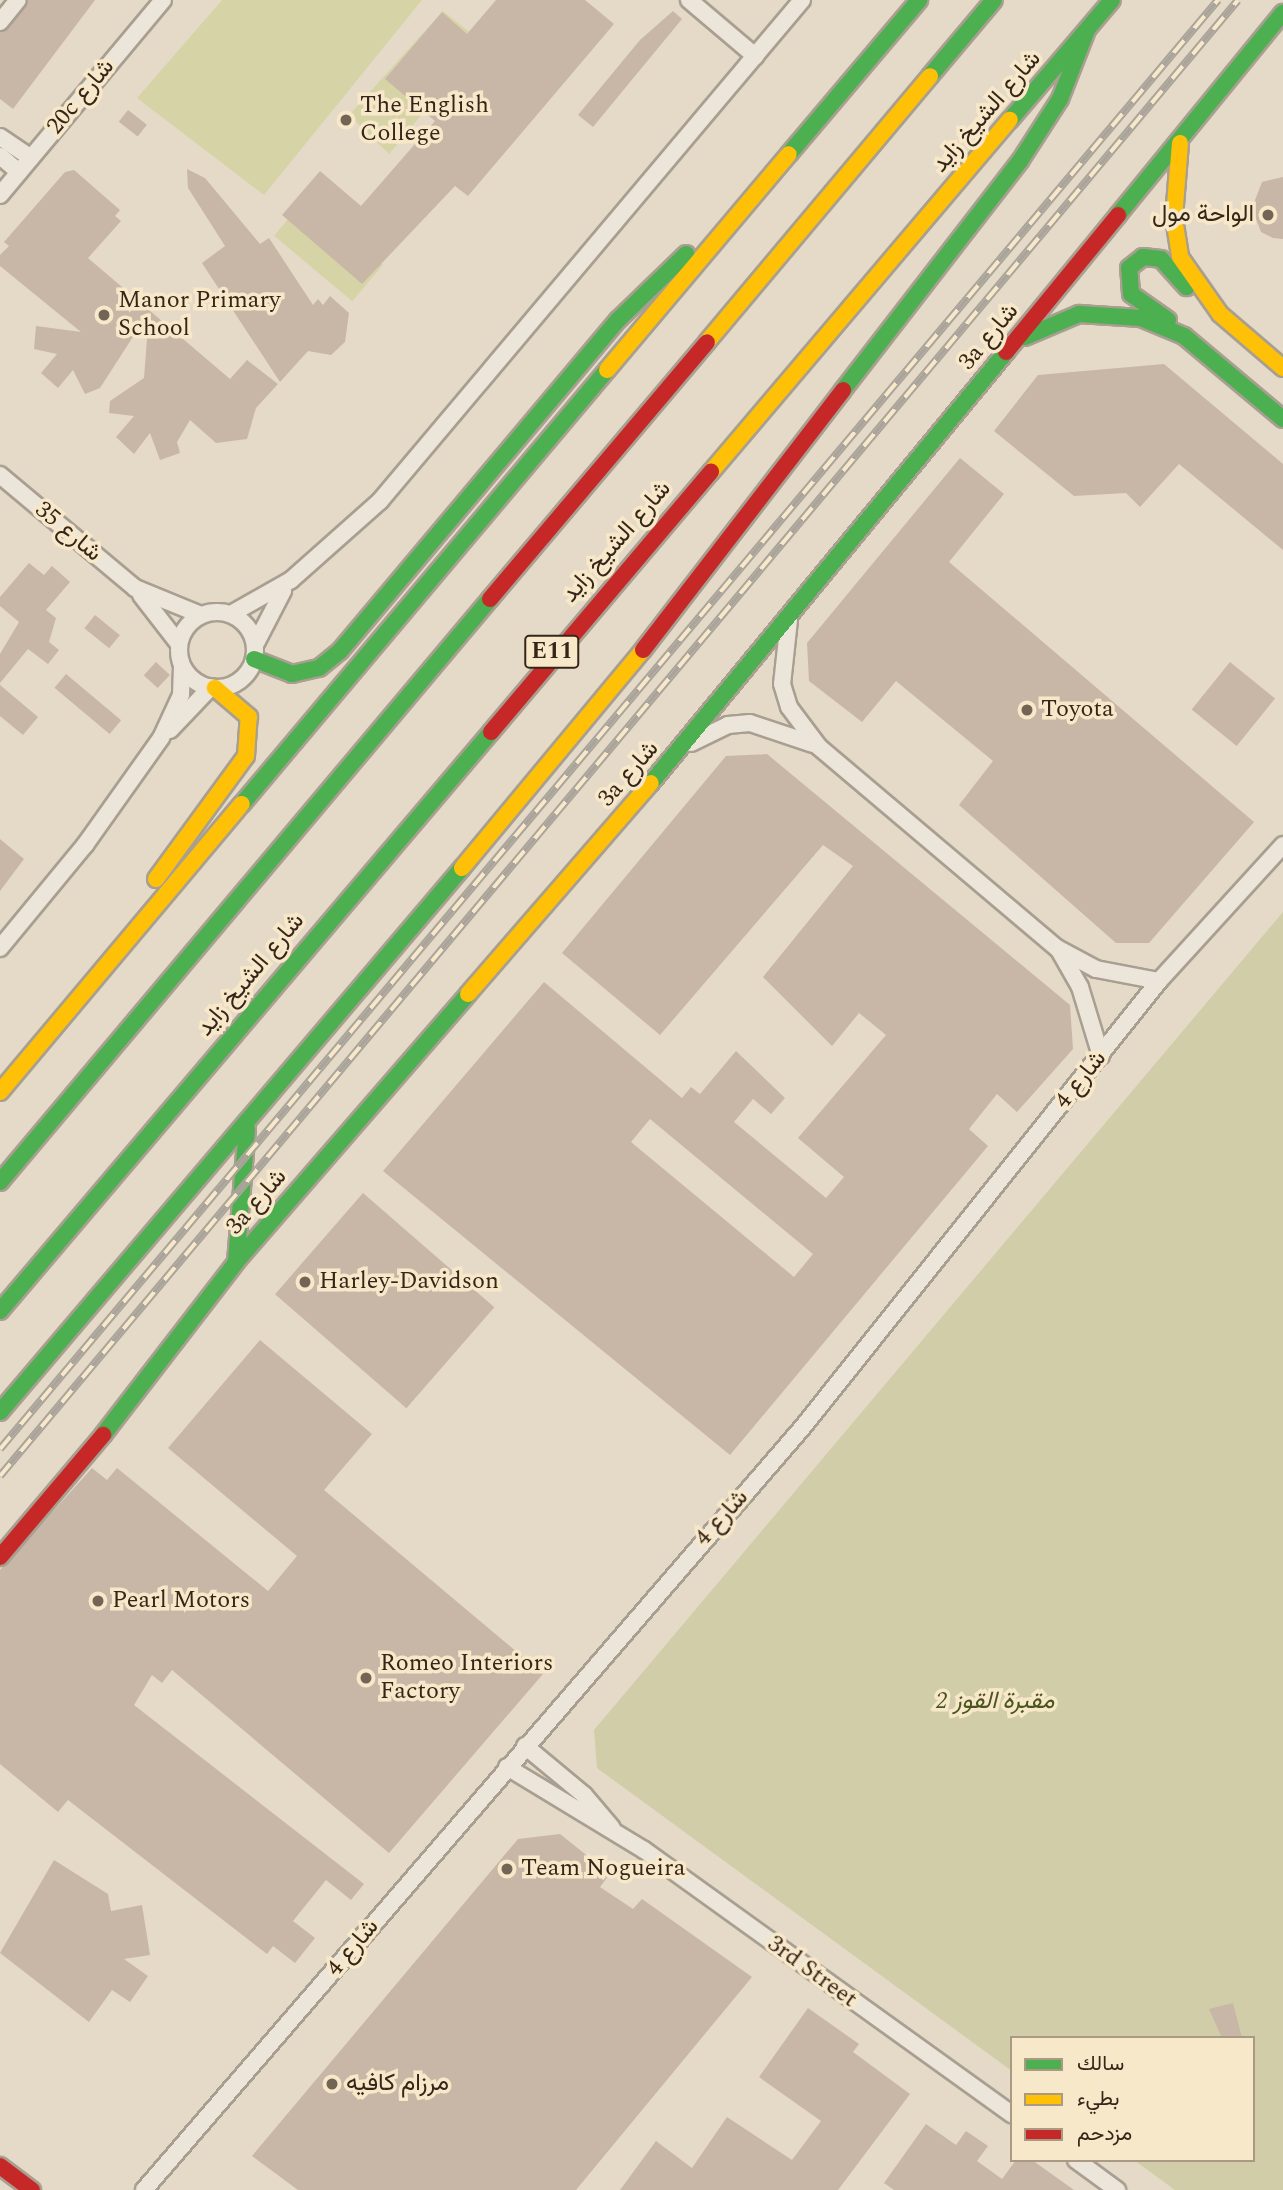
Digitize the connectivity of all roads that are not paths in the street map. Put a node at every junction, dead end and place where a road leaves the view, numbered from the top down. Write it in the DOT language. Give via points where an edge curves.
graph roads {
  1 [pos="18,0"];
  2 [pos="163,0"];
  3 [pos="689,0"];
  4 [pos="802,0"];
  5 [pos="919,0"];
  6 [pos="994,0"];
  7 [pos="1112,0"];
  8 [pos="1283,13"];
  9 [pos="0,22"];
  10 [pos="1087,30"];
  11 [pos="755,56"];
  12 [pos="0,137"];
  13 [pos="1180,143"];
  14 [pos="0,156"];
  15 [pos="31,158"];
  16 [pos="19,172"];
  17 [pos="0,195"];
  18 [pos="733,218"];
  19 [pos="1220,314"];
  20 [pos="1184,336"];
  21 [pos="1012,345"];
  22 [pos="1283,368"];
  23 [pos="1283,419"];
  24 [pos="0,475"];
  25 [pos="291,580"];
  26 [pos="135,588"];
  27 [pos="793,607"];
  28 [pos="231,614"];
  29 [pos="201,615"];
  30 [pos="179,644"];
  31 [pos="254,652"];
  32 [pos="182,666"];
  33 [pos="213,687"];
  34 [pos="161,738"];
  35 [pos="818,747"];
  36 [pos="680,750"];
  37 [pos="1283,845"];
  38 [pos="0,948"];
  39 [pos="1057,948"];
  40 [pos="1159,981"];
  41 [pos="82,991"];
  42 [pos="1101,1056"];
  43 [pos="0,1092"];
  44 [pos="247,1129"];
  45 [pos="0,1182"];
  46 [pos="236,1262"];
  47 [pos="0,1311"];
  48 [pos="0,1412"];
  49 [pos="0,1557"];
  50 [pos="525,1746"];
  51 [pos="507,1767"];
  52 [pos="612,1828"];
  53 [pos="1010,2113"];
  54 [pos="1079,2162"];
  55 [pos="0,2166"];
  56 [pos="149,2188"];
  57 [pos="32,2190"];
  58 [pos="1117,2190"];
  1 -- 9 [label="street"];
  2 -- 15 [label="street, 20c شارع"];
  3 -- 11 [label="street"];
  4 -- 11 [label="street"];
  5 -- 18 [label="main road"];
  6 -- 45 [label="main road"];
  7 -- 10 [label="main road, شارع الشيخ زايد / E11"];
  8 -- 13 [label="main road, 3a شارع"];
  10 -- 44 [label="main road" via="1060,99 1020,161 599,707"];
  10 -- 47 [label="main road, شارع الشيخ زايد / E11" via="525,684"];
  11 -- 25 [label="street" via="380,501"];
  12 -- 15 [label="street"];
  13 -- 19 [label="main road" via="1174,218 1180,257"];
  13 -- 21 [label="main road, 3a شارع"];
  14 -- 16 [label="street"];
  15 -- 16 [label="street, 20c شارع"];
  16 -- 17 [label="street, 20c شارع"];
  18 -- 31 [label="main road" via="618,320 330,660 292,674"];
  18 -- 41 [label="main road"];
  19 -- 20 [label="main road" via="1161,259 1135,261 1126,276 1131,294"];
  19 -- 22 [label="main road"];
  20 -- 21 [label="main road" via="1141,318 1100,311 1061,318"];
  20 -- 23 [label="main road"];
  21 -- 27 [label="main road, 3a شارع"];
  24 -- 26 [label="street, شارع 35"];
  25 -- 28 [label="street"];
  25 -- 31 [label="street" via="264,616"];
  26 -- 29 [label="street, شارع 35"];
  26 -- 30 [label="street, شارع 35"];
  27 -- 35 [label="street" via="780,660 782,684 789,707"];
  27 -- 36 [label="main road, 3a شارع"];
  28 -- 29 [label="street"];
  28 -- 31 [label="street" via="247,627"];
  29 -- 30 [label="street"];
  30 -- 32 [label="street"];
  31 -- 33 [label="street" via="240,680"];
  32 -- 33 [label="street"];
  32 -- 34 [label="street" via="181,695"];
  33 -- 34 [label="street"];
  33 -- 41 [label="main road" via="249,718 246,756"];
  34 -- 38 [label="street" via="90,839"];
  35 -- 36 [label="street" via="750,723 708,732"];
  35 -- 39 [label="street"];
  36 -- 46 [label="main road, 3a شارع"];
  37 -- 40 [label="street, شارع 4"];
  39 -- 40 [label="street" via="1096,970"];
  39 -- 42 [label="street" via="1080,987"];
  40 -- 42 [label="street, شارع 4"];
  41 -- 43 [label="main road"];
  42 -- 50 [label="street, شارع 4" via="802,1429"];
  44 -- 46 [label="main road"];
  44 -- 48 [label="main road"];
  46 -- 49 [label="main road, 3a شارع" via="145,1385"];
  50 -- 51 [label="street, شارع 4"];
  50 -- 52 [label="street" via="584,1795"];
  51 -- 52 [label="street" via="580,1815"];
  51 -- 56 [label="street, شارع 4"];
  52 -- 53 [label="street, 3rd Street"];
  54 -- 58 [label="street"];
  55 -- 57 [label="main road"];
}
